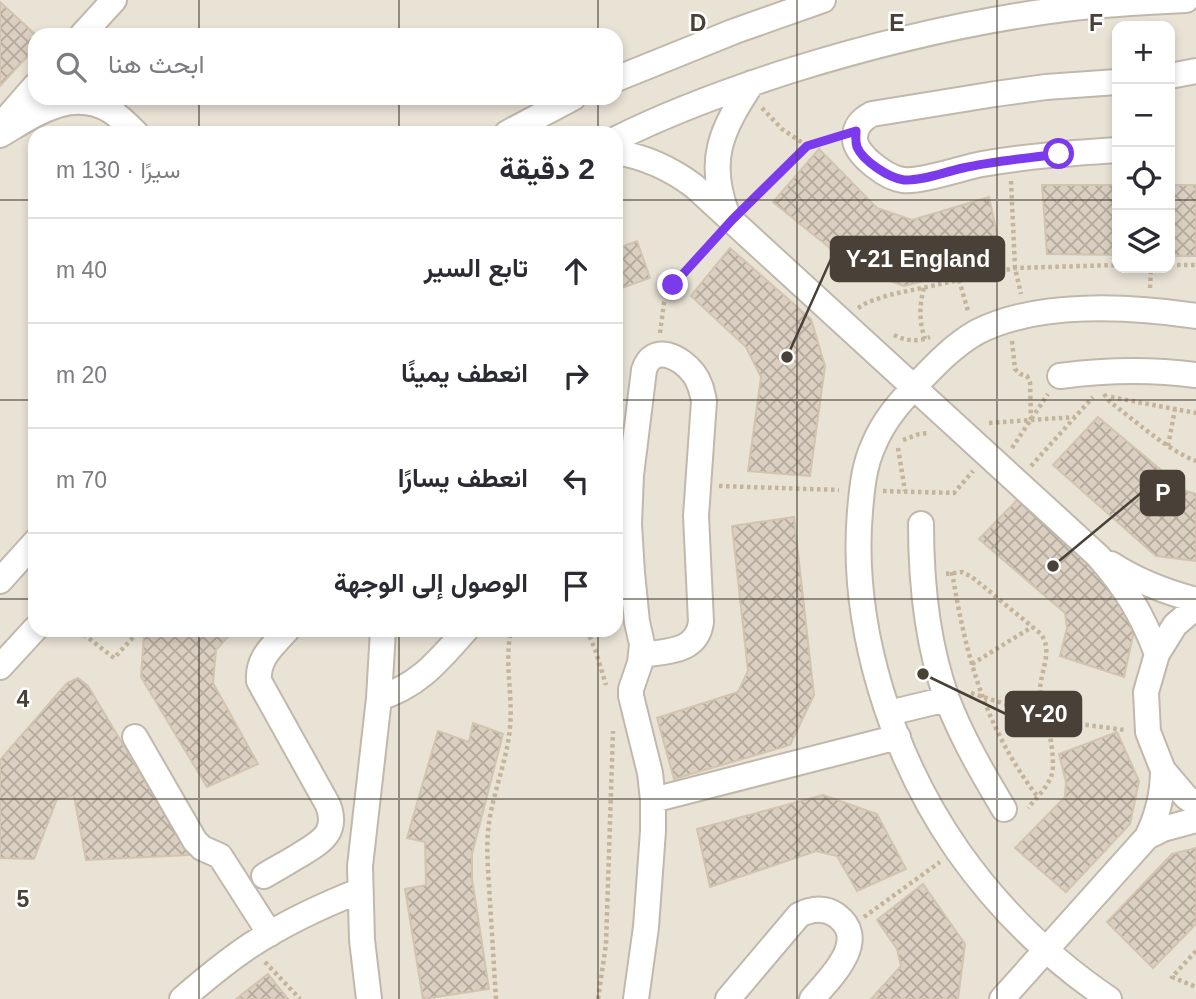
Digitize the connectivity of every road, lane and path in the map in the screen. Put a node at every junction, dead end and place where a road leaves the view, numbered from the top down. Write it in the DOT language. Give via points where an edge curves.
graph roads {
  1 [pos="114,0"];
  2 [pos="824,0"];
  3 [pos="1186,0"];
  4 [pos="88,28"];
  5 [pos="1196,71"];
  6 [pos="1175,75"];
  7 [pos="623,76"];
  8 [pos="1112,82"];
  9 [pos="28,94"];
  10 [pos="756,94"];
  11 [pos="57,105"];
  12 [pos="95,105"];
  13 [pos="560,105"];
  14 [pos="0,126"];
  15 [pos="128,126"];
  16 [pos="520,126"];
  17 [pos="856,131"];
  18 [pos="0,135"];
  19 [pos="623,136"];
  20 [pos="807,146"];
  21 [pos="1112,150"];
  22 [pos="623,154"];
  23 [pos="1010,160"];
  24 [pos="730,217"];
  25 [pos="1112,265"];
  26 [pos="1175,265"];
  27 [pos="1196,265"];
  28 [pos="1015,268"];
  29 [pos="959,280"];
  30 [pos="925,287"];
  31 [pos="863,305"];
  32 [pos="870,313"];
  33 [pos="962,314"];
  34 [pos="1018,316"];
  35 [pos="1196,316"];
  36 [pos="841,320"];
  37 [pos="891,334"];
  38 [pos="933,335"];
  39 [pos="925,339"];
  40 [pos="657,355"];
  41 [pos="1196,375"];
  42 [pos="1060,376"];
  43 [pos="914,387"];
  44 [pos="1105,396"];
  45 [pos="1175,409"];
  46 [pos="1196,413"];
  47 [pos="1075,417"];
  48 [pos="1031,420"];
  49 [pos="957,426"];
  50 [pos="931,433"];
  51 [pos="897,444"];
  52 [pos="1168,446"];
  53 [pos="889,451"];
  54 [pos="1196,461"];
  55 [pos="1009,474"];
  56 [pos="905,492"];
  57 [pos="920,524"];
  58 [pos="28,550"];
  59 [pos="1098,556"];
  60 [pos="952,572"];
  61 [pos="923,579"];
  62 [pos="0,581"];
  63 [pos="1196,600"];
  64 [pos="1196,607"];
  65 [pos="1032,627"];
  66 [pos="28,637"];
  67 [pos="87,637"];
  68 [pos="134,637"];
  69 [pos="281,637"];
  70 [pos="383,637"];
  71 [pos="460,637"];
  72 [pos="510,637"];
  73 [pos="590,637"];
  74 [pos="642,654"];
  75 [pos="1157,654"];
  76 [pos="972,664"];
  77 [pos="0,667"];
  78 [pos="607,686"];
  79 [pos="945,692"];
  80 [pos="981,696"];
  81 [pos="379,698"];
  82 [pos="889,713"];
  83 [pos="1045,717"];
  84 [pos="613,721"];
  85 [pos="1148,732"];
  86 [pos="135,737"];
  87 [pos="898,737"];
  88 [pos="1163,770"];
  89 [pos="1037,796"];
  90 [pos="653,800"];
  91 [pos="1196,804"];
  92 [pos="1004,809"];
  93 [pos="1196,820"];
  94 [pos="1147,837"];
  95 [pos="957,849"];
  96 [pos="264,876"];
  97 [pos="359,891"];
  98 [pos="848,929"];
  99 [pos="260,940"];
  100 [pos="1046,950"];
  101 [pos="1196,952"];
  102 [pos="1196,987"];
  103 [pos="640,997"];
  104 [pos="182,999"];
  105 [pos="300,999"];
  106 [pos="369,999"];
  107 [pos="496,999"];
  108 [pos="598,999"];
  109 [pos="728,999"];
  110 [pos="812,999"];
  111 [pos="1002,999"];
  112 [pos="1108,999"];
  1 -- 4 [label="street"];
  2 -- 7 [label="street"];
  3 -- 10 [label="street" via="1066,9 939,30 876,45"];
  5 -- 6 [label="street"];
  8 -- 17 [label="street" via="1046,87 872,114"];
  9 -- 14 [label="street"];
  10 -- 19 [label="street" via="686,107"];
  10 -- 20 [label="path" via="782,129"];
  10 -- 24 [label="street" via="728,122 719,151 719,195"];
  11 -- 18 [label="street"];
  12 -- 15 [label="street" via="111,111"];
  13 -- 16 [label="street"];
  17 -- 20 [label="path"];
  17 -- 23 [label="street" via="855,140 864,156 902,180"];
  20 -- 24 [label="path"];
  21 -- 23 [label="street"];
  22 -- 24 [label="street" via="680,175"];
  23 -- 28 [label="path"];
  24 -- 36 [label="street"];
  24 -- 40 [label="path" via="668,294"];
  25 -- 28 [label="path"];
  26 -- 27 [label="path"];
  28 -- 29 [label="path"];
  28 -- 34 [label="path"];
  29 -- 30 [label="path"];
  29 -- 33 [label="path" via="968,311"];
  30 -- 31 [label="path"];
  30 -- 39 [label="path" via="920,313"];
  31 -- 32 [label="path"];
  31 -- 36 [label="path"];
  34 -- 35 [label="street" via="1110,309"];
  34 -- 43 [label="street" via="975,333"];
  34 -- 48 [label="path" via="1015,369 1030,382"];
  36 -- 43 [label="street"];
  37 -- 39 [label="path" via="906,340"];
  38 -- 39 [label="path"];
  40 -- 74 [label="street" via="643,370 631,475 632,573"];
  40 -- 74 [label="street" via="671,355 685,365 702,391 696,516 701,622 698,636 687,646"];
  41 -- 42 [label="street" via="1134,370"];
  42 -- 48 [label="path"];
  43 -- 49 [label="street"];
  43 -- 82 [label="street" via="873,445 865,467 859,527 861,601"];
  44 -- 45 [label="path"];
  44 -- 47 [label="path" via="1100,388"];
  44 -- 52 [label="path"];
  45 -- 46 [label="path"];
  45 -- 52 [label="path"];
  47 -- 48 [label="path"];
  47 -- 55 [label="path"];
  48 -- 49 [label="path"];
  48 -- 55 [label="path"];
  49 -- 55 [label="street"];
  50 -- 51 [label="path"];
  51 -- 53 [label="path"];
  51 -- 56 [label="path"];
  52 -- 54 [label="path"];
  55 -- 59 [label="street"];
  57 -- 61 [label="street"];
  58 -- 62 [label="street"];
  59 -- 63 [label="street" via="1148,584"];
  59 -- 75 [label="street" via="1133,602"];
  60 -- 61 [label="path"];
  60 -- 65 [label="path" via="972,577"];
  60 -- 76 [label="path"];
  61 -- 79 [label="street"];
  64 -- 75 [label="street" via="1175,625"];
  65 -- 76 [label="path"];
  65 -- 83 [label="path" via="1047,646 1040,689"];
  66 -- 77 [label="street"];
  67 -- 68 [label="path" via="114,658"];
  69 -- 96 [label="street" via="263,657 259,681 332,819 324,839"];
  70 -- 81 [label="street"];
  71 -- 81 [label="street" via="420,678"];
  72 -- 107 [label="path" via="509,731 495,790 487,857"];
  73 -- 78 [label="path"];
  74 -- 90 [label="street" via="631,696 645,745"];
  75 -- 85 [label="street" via="1146,692"];
  76 -- 80 [label="path"];
  79 -- 80 [label="path"];
  79 -- 82 [label="street"];
  79 -- 92 [label="street"];
  80 -- 83 [label="path"];
  80 -- 89 [label="path" via="1010,758"];
  81 -- 97 [label="street"];
  82 -- 87 [label="street"];
  83 -- 85 [label="path"];
  83 -- 89 [label="path" via="1053,771"];
  84 -- 108 [label="path" via="607,944"];
  85 -- 88 [label="street"];
  86 -- 99 [label="street" via="195,841 220,856"];
  87 -- 90 [label="street"];
  87 -- 95 [label="street" via="924,795"];
  88 -- 91 [label="street"];
  88 -- 94 [label="street" via="1161,802"];
  89 -- 92 [label="path" via="1014,824"];
  90 -- 103 [label="street"];
  93 -- 94 [label="street"];
  94 -- 100 [label="street"];
  95 -- 98 [label="path"];
  95 -- 100 [label="street" via="999,902"];
  97 -- 99 [label="street"];
  97 -- 106 [label="street"];
  98 -- 109 [label="street" via="832,912 809,910 799,915"];
  98 -- 110 [label="street" via="847,953"];
  99 -- 104 [label="street"];
  99 -- 105 [label="path"];
  100 -- 111 [label="street"];
  100 -- 112 [label="street"];
  101 -- 102 [label="path" via="1172,977"];
}
